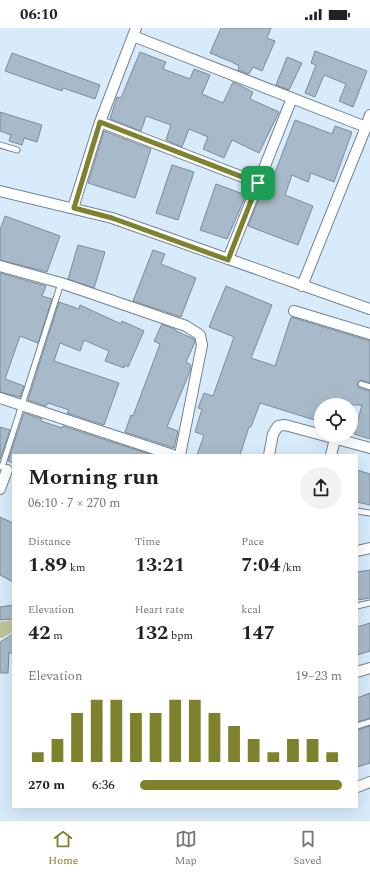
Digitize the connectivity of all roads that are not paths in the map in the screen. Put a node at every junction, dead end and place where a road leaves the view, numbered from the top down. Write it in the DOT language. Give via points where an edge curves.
graph roads {
  1 [pos="134,32"];
  2 [pos="292,98"];
  3 [pos="370,115"];
  4 [pos="100,122"];
  5 [pos="366,127"];
  6 [pos="0,146"];
  7 [pos="17,150"];
  8 [pos="258,183"];
  9 [pos="0,191"];
  10 [pos="74,208"];
  11 [pos="228,260"];
  12 [pos="0,266"];
  13 [pos="61,283"];
  14 [pos="302,286"];
  15 [pos="370,309"];
  16 [pos="294,311"];
  17 [pos="370,334"];
  18 [pos="361,384"];
  19 [pos="370,387"];
  20 [pos="0,398"];
  21 [pos="22,405"];
  22 [pos="314,433"];
  23 [pos="334,442"];
  24 [pos="347,442"];
  25 [pos="370,448"];
  26 [pos="170,454"];
  27 [pos="180,454"];
  28 [pos="269,454"];
  29 [pos="331,454"];
  30 [pos="6,469"];
  31 [pos="0,489"];
  32 [pos="358,511"];
  33 [pos="370,513"];
  34 [pos="370,548"];
  35 [pos="358,551"];
  36 [pos="370,603"];
  37 [pos="358,606"];
  38 [pos="370,668"];
  39 [pos="358,672"];
  40 [pos="370,722"];
  41 [pos="358,726"];
  42 [pos="370,782"];
  43 [pos="358,786"];
  1 -- 2 [label="street"];
  1 -- 4 [label="street"];
  2 -- 5 [label="street"];
  2 -- 8 [label="street"];
  3 -- 5 [label="street"];
  4 -- 8 [label="street"];
  4 -- 10 [label="street"];
  5 -- 14 [label="street"];
  6 -- 7 [label="lane"];
  8 -- 11 [label="street"];
  9 -- 10 [label="street"];
  10 -- 11 [label="street" via="112,218"];
  11 -- 14 [label="street"];
  12 -- 13 [label="street"];
  13 -- 21 [label="lane"];
  13 -- 27 [label="street" via="186,326 200,335 202,345"];
  14 -- 15 [label="street"];
  16 -- 17 [label="street"];
  18 -- 19 [label="lane"];
  20 -- 21 [label="street"];
  21 -- 26 [label="street"];
  21 -- 30 [label="lane"];
  22 -- 28 [label="street" via="285,425 278,426 273,434"];
  23 -- 29 [label="street"];
  24 -- 25 [label="street"];
  30 -- 31 [label="street"];
  32 -- 33 [label="lane"];
  34 -- 35 [label="street"];
  36 -- 37 [label="lane"];
  38 -- 39 [label="street"];
  40 -- 41 [label="lane"];
  42 -- 43 [label="street"];
}
